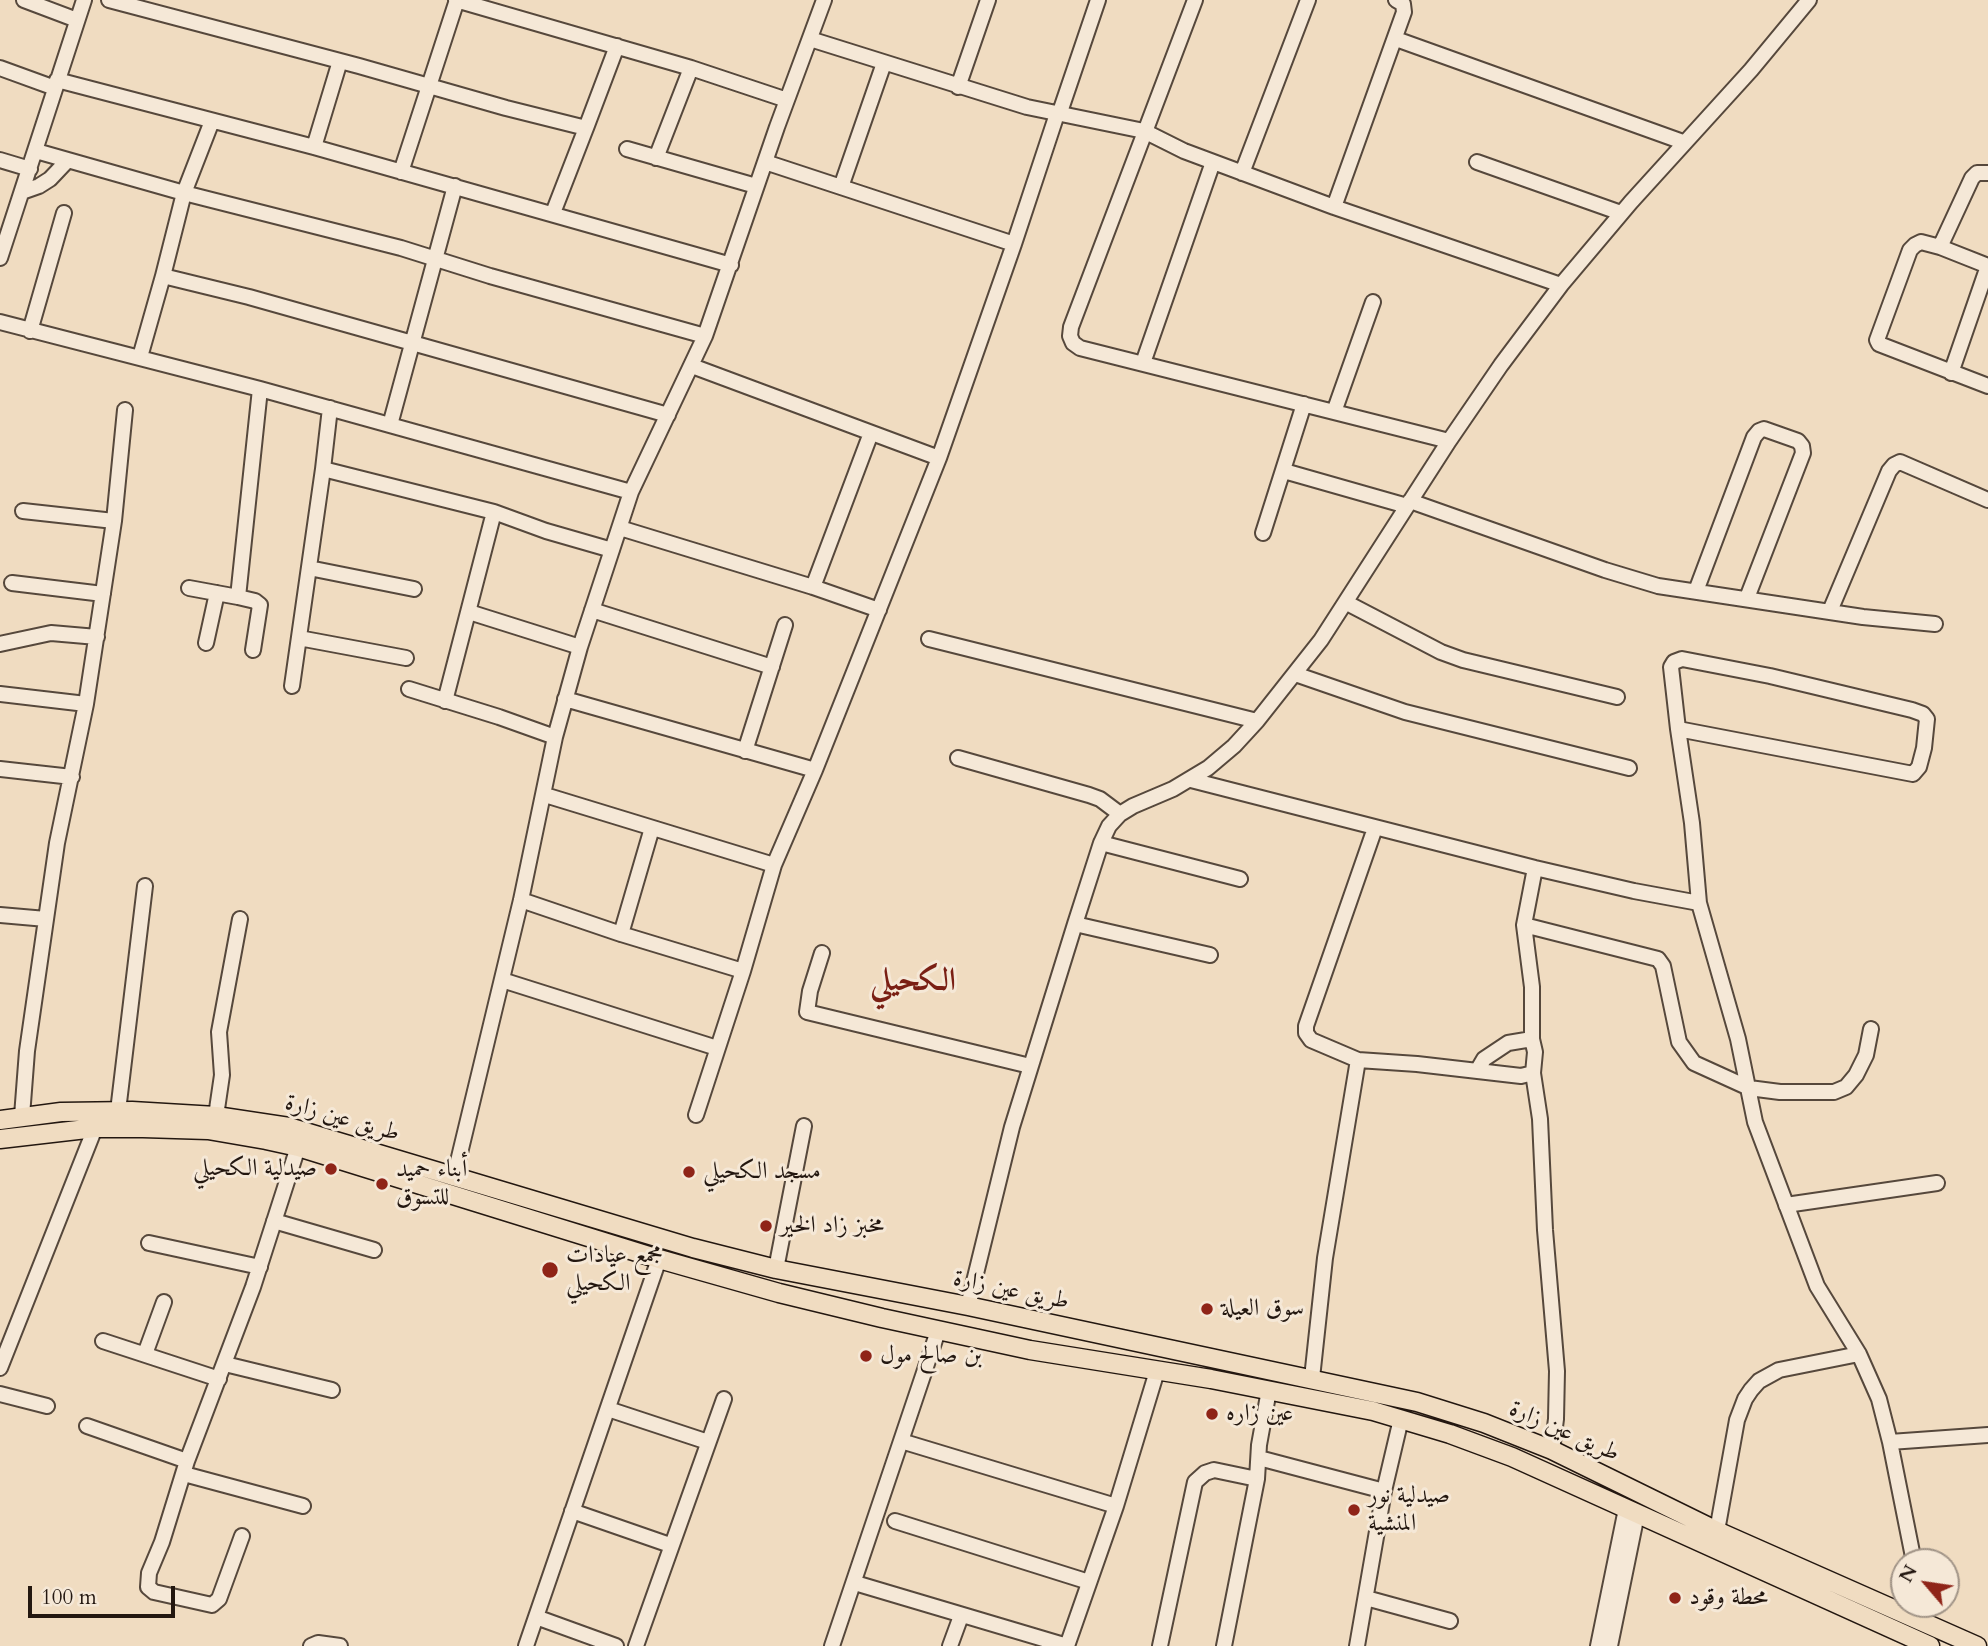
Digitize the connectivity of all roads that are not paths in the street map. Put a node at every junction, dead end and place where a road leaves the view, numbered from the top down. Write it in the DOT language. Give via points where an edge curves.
graph roads {
  1 [pos="24,0"];
  2 [pos="84,0"];
  3 [pos="109,0"];
  4 [pos="456,0"];
  5 [pos="824,0"];
  6 [pos="988,0"];
  7 [pos="1098,0"];
  8 [pos="1195,0"];
  9 [pos="1308,0"];
  10 [pos="1396,0"];
  11 [pos="1809,0"];
  12 [pos="77,20"];
  13 [pos="810,38"];
  14 [pos="1396,39"];
  15 [pos="617,46"];
  16 [pos="340,61"];
  17 [pos="884,63"];
  18 [pos="0,68"];
  19 [pos="691,68"];
  20 [pos="56,84"];
  21 [pos="430,86"];
  22 [pos="958,87"];
  23 [pos="787,100"];
  24 [pos="1058,114"];
  25 [pos="212,121"];
  26 [pos="586,128"];
  27 [pos="1144,131"];
  28 [pos="1684,142"];
  29 [pos="314,147"];
  30 [pos="627,149"];
  31 [pos="36,151"];
  32 [pos="656,158"];
  33 [pos="0,160"];
  34 [pos="68,160"];
  35 [pos="765,162"];
  36 [pos="1213,162"];
  37 [pos="1477,162"];
  38 [pos="30,169"];
  39 [pos="401,173"];
  40 [pos="1242,173"];
  41 [pos="1988,173"];
  42 [pos="455,186"];
  43 [pos="756,186"];
  44 [pos="841,187"];
  45 [pos="22,192"];
  46 [pos="184,193"];
  47 [pos="0,207"];
  48 [pos="1334,207"];
  49 [pos="16,211"];
  50 [pos="64,213"];
  51 [pos="553,213"];
  52 [pos="1621,213"];
  53 [pos="1014,244"];
  54 [pos="1940,247"];
  55 [pos="0,258"];
  56 [pos="436,259"];
  57 [pos="731,265"];
  58 [pos="1988,266"];
  59 [pos="163,276"];
  60 [pos="1561,285"];
  61 [pos="1373,302"];
  62 [pos="0,321"];
  63 [pos="30,331"];
  64 [pos="705,336"];
  65 [pos="410,344"];
  66 [pos="140,357"];
  67 [pos="1143,363"];
  68 [pos="692,366"];
  69 [pos="1951,373"];
  70 [pos="1988,386"];
  71 [pos="260,389"];
  72 [pos="1304,404"];
  73 [pos="330,408"];
  74 [pos="125,410"];
  75 [pos="1334,412"];
  76 [pos="668,415"];
  77 [pos="390,425"];
  78 [pos="871,433"];
  79 [pos="1449,442"];
  80 [pos="939,458"];
  81 [pos="323,469"];
  82 [pos="1284,471"];
  83 [pos="631,492"];
  84 [pos="1988,499"];
  85 [pos="1408,503"];
  86 [pos="23,512"];
  87 [pos="494,512"];
  88 [pos="114,521"];
  89 [pos="620,527"];
  90 [pos="1263,533"];
  91 [pos="612,550"];
  92 [pos="309,568"];
  93 [pos="12,583"];
  94 [pos="813,587"];
  95 [pos="188,588"];
  96 [pos="414,589"];
  97 [pos="1696,591"];
  98 [pos="217,593"];
  99 [pos="103,594"];
  100 [pos="238,597"];
  101 [pos="1747,598"];
  102 [pos="1347,603"];
  103 [pos="592,610"];
  104 [pos="879,610"];
  105 [pos="1830,611"];
  106 [pos="469,612"];
  107 [pos="1935,624"];
  108 [pos="785,625"];
  109 [pos="97,636"];
  110 [pos="299,638"];
  111 [pos="929,639"];
  112 [pos="1,640"];
  113 [pos="205,643"];
  114 [pos="580,647"];
  115 [pos="253,650"];
  116 [pos="406,658"];
  117 [pos="772,667"];
  118 [pos="1295,674"];
  119 [pos="292,687"];
  120 [pos="409,689"];
  121 [pos="0,694"];
  122 [pos="1617,697"];
  123 [pos="565,699"];
  124 [pos="445,701"];
  125 [pos="86,704"];
  126 [pos="1258,721"];
  127 [pos="1678,729"];
  128 [pos="555,737"];
  129 [pos="745,751"];
  130 [pos="958,758"];
  131 [pos="1629,768"];
  132 [pos="0,769"];
  133 [pos="815,770"];
  134 [pos="72,777"];
  135 [pos="1191,780"];
  136 [pos="544,795"];
  137 [pos="1120,814"];
  138 [pos="652,828"];
  139 [pos="1375,828"];
  140 [pos="1101,844"];
  141 [pos="774,865"];
  142 [pos="1535,868"];
  143 [pos="1240,879"];
  144 [pos="145,886"];
  145 [pos="521,900"];
  146 [pos="1699,903"];
  147 [pos="0,915"];
  148 [pos="46,919"];
  149 [pos="240,919"];
  150 [pos="1075,924"];
  151 [pos="1524,925"];
  152 [pos="621,934"];
  153 [pos="821,953"];
  154 [pos="1210,955"];
  155 [pos="743,971"];
  156 [pos="502,980"];
  157 [pos="1871,1029"];
  158 [pos="1532,1040"];
  159 [pos="717,1048"];
  160 [pos="1357,1060"];
  161 [pos="1030,1066"];
  162 [pos="1477,1071"];
  163 [pos="1533,1073"];
  164 [pos="1749,1088"];
  165 [pos="118,1111"];
  166 [pos="696,1115"];
  167 [pos="22,1116"];
  168 [pos="216,1116"];
  169 [pos="0,1120"];
  170 [pos="804,1126"];
  171 [pos="95,1128"];
  172 [pos="0,1139"];
  173 [pos="298,1147"];
  174 [pos="454,1178"];
  175 [pos="1937,1183"];
  176 [pos="1786,1205"];
  177 [pos="274,1221"];
  178 [pos="149,1243"];
  179 [pos="374,1250"];
  180 [pos="659,1259"];
  181 [pos="260,1267"];
  182 [pos="775,1269"];
  183 [pos="886,1291"];
  184 [pos="164,1302"];
  185 [pos="968,1306"];
  186 [pos="882,1318"];
  187 [pos="1037,1321"];
  188 [pos="938,1331"];
  189 [pos="103,1341"];
  190 [pos="1030,1350"];
  191 [pos="145,1354"];
  192 [pos="1859,1354"];
  193 [pos="225,1364"];
  194 [pos="0,1368"];
  195 [pos="1157,1371"];
  196 [pos="1312,1378"];
  197 [pos="219,1379"];
  198 [pos="332,1390"];
  199 [pos="1269,1390"];
  200 [pos="0,1394"];
  201 [pos="724,1399"];
  202 [pos="47,1406"];
  203 [pos="608,1409"];
  204 [pos="1401,1419"];
  205 [pos="87,1426"];
  206 [pos="1988,1435"];
  207 [pos="901,1441"];
  208 [pos="708,1442"];
  209 [pos="1890,1442"];
  210 [pos="1552,1450"];
  211 [pos="1259,1458"];
  212 [pos="185,1467"];
  213 [pos="1257,1479"];
  214 [pos="1384,1491"];
  215 [pos="303,1506"];
  216 [pos="1116,1506"];
  217 [pos="572,1511"];
  218 [pos="1632,1512"];
  219 [pos="895,1521"];
  220 [pos="1717,1531"];
  221 [pos="242,1536"];
  222 [pos="670,1545"];
  223 [pos="1911,1548"];
  224 [pos="1089,1582"];
  225 [pos="855,1583"];
  226 [pos="1366,1598"];
  227 [pos="1890,1601"];
  228 [pos="961,1616"];
  229 [pos="536,1617"];
  230 [pos="1929,1618"];
  231 [pos="1450,1622"];
  232 [pos="311,1646"];
  233 [pos="340,1646"];
  234 [pos="526,1646"];
  235 [pos="615,1646"];
  236 [pos="636,1646"];
  237 [pos="832,1646"];
  238 [pos="950,1646"];
  239 [pos="1067,1646"];
  240 [pos="1160,1646"];
  241 [pos="1224,1646"];
  242 [pos="1357,1646"];
  243 [pos="1598,1646"];
  244 [pos="1610,1646"];
  245 [pos="1930,1646"];
  246 [pos="1977,1646"];
  1 -- 12 [label="street"];
  2 -- 12 [label="street"];
  3 -- 16 [label="street"];
  4 -- 15 [label="street"];
  4 -- 21 [label="street"];
  5 -- 13 [label="street"];
  6 -- 22 [label="street"];
  7 -- 24 [label="street"];
  8 -- 27 [label="street"];
  9 -- 40 [label="street"];
  10 -- 14 [label="street" via="1403,4 1404,12"];
  11 -- 28 [label="street"];
  12 -- 20 [label="street"];
  13 -- 17 [label="street"];
  13 -- 23 [label="street"];
  14 -- 28 [label="street"];
  14 -- 48 [label="street"];
  15 -- 19 [label="street"];
  15 -- 26 [label="street"];
  16 -- 21 [label="street"];
  16 -- 29 [label="street"];
  17 -- 22 [label="street"];
  17 -- 44 [label="street"];
  18 -- 20 [label="street"];
  19 -- 23 [label="street"];
  19 -- 32 [label="street"];
  20 -- 25 [label="street"];
  20 -- 31 [label="street"];
  21 -- 26 [label="street"];
  21 -- 39 [label="street"];
  22 -- 24 [label="street"];
  23 -- 35 [label="street"];
  24 -- 27 [label="street"];
  24 -- 53 [label="street"];
  25 -- 29 [label="street"];
  25 -- 46 [label="street"];
  26 -- 51 [label="street"];
  27 -- 36 [label="street"];
  27 -- 67 [label="street" via="1070,336 1080,348"];
  28 -- 52 [label="street"];
  29 -- 39 [label="street"];
  30 -- 32 [label="street"];
  31 -- 34 [label="street"];
  31 -- 38 [label="street"];
  32 -- 43 [label="street"];
  33 -- 38 [label="street"];
  34 -- 45 [label="street" via="50,179"];
  34 -- 46 [label="street"];
  35 -- 43 [label="street"];
  35 -- 44 [label="street"];
  36 -- 40 [label="street"];
  36 -- 67 [label="street"];
  37 -- 52 [label="street"];
  38 -- 45 [label="street"];
  39 -- 42 [label="street"];
  40 -- 48 [label="street"];
  41 -- 54 [label="street" via="1972,178"];
  42 -- 51 [label="street"];
  42 -- 56 [label="street"];
  43 -- 57 [label="street"];
  44 -- 53 [label="street"];
  45 -- 49 [label="street"];
  46 -- 56 [label="street"];
  46 -- 59 [label="street"];
  47 -- 49 [label="street"];
  48 -- 60 [label="street"];
  49 -- 55 [label="street"];
  50 -- 63 [label="street"];
  51 -- 57 [label="street"];
  52 -- 60 [label="street"];
  53 -- 80 [label="street"];
  54 -- 58 [label="street"];
  54 -- 69 [label="street" via="1921,242 1910,250 1877,340"];
  56 -- 64 [label="street"];
  56 -- 65 [label="street"];
  57 -- 64 [label="street"];
  58 -- 69 [label="street"];
  59 -- 65 [label="street"];
  59 -- 66 [label="street"];
  60 -- 79 [label="street"];
  61 -- 75 [label="street"];
  62 -- 63 [label="street"];
  63 -- 66 [label="street"];
  64 -- 68 [label="street"];
  65 -- 76 [label="street"];
  65 -- 77 [label="street"];
  66 -- 71 [label="street"];
  67 -- 72 [label="street"];
  68 -- 76 [label="street"];
  68 -- 78 [label="street"];
  69 -- 70 [label="street"];
  71 -- 73 [label="street"];
  71 -- 100 [label="street"];
  72 -- 75 [label="street"];
  72 -- 82 [label="street"];
  73 -- 77 [label="street"];
  73 -- 81 [label="street"];
  74 -- 88 [label="street"];
  75 -- 79 [label="street"];
  76 -- 83 [label="street"];
  77 -- 83 [label="street"];
  78 -- 80 [label="street"];
  78 -- 94 [label="street"];
  79 -- 85 [label="street"];
  80 -- 104 [label="street"];
  81 -- 87 [label="street"];
  81 -- 92 [label="street"];
  82 -- 85 [label="street"];
  82 -- 90 [label="street"];
  83 -- 89 [label="street"];
  84 -- 105 [label="street" via="1900,462 1894,465"];
  85 -- 97 [label="street" via="1632,579"];
  85 -- 102 [label="street"];
  86 -- 88 [label="street"];
  87 -- 91 [label="street"];
  87 -- 106 [label="street"];
  88 -- 99 [label="street"];
  89 -- 91 [label="street"];
  89 -- 94 [label="street"];
  91 -- 103 [label="street"];
  92 -- 96 [label="street"];
  92 -- 110 [label="street"];
  93 -- 99 [label="street"];
  94 -- 104 [label="street"];
  95 -- 98 [label="street"];
  97 -- 101 [label="street"];
  97 -- 101 [label="street" via="1754,437 1765,429 1798,441 1803,453"];
  98 -- 100 [label="street"];
  98 -- 113 [label="street"];
  99 -- 109 [label="street"];
  100 -- 115 [label="street" via="260,605"];
  101 -- 105 [label="street"];
  102 -- 118 [label="street"];
  102 -- 122 [label="street" via="1441,652"];
  103 -- 114 [label="street"];
  103 -- 117 [label="street"];
  104 -- 133 [label="street"];
  105 -- 107 [label="street"];
  106 -- 114 [label="street"];
  106 -- 124 [label="street"];
  108 -- 117 [label="street"];
  109 -- 112 [label="street" via="51,633"];
  109 -- 125 [label="street"];
  110 -- 116 [label="street"];
  110 -- 119 [label="street"];
  111 -- 126 [label="street"];
  114 -- 123 [label="street"];
  117 -- 129 [label="street"];
  118 -- 126 [label="street"];
  118 -- 131 [label="street" via="1405,712"];
  120 -- 124 [label="street"];
  121 -- 125 [label="street"];
  123 -- 128 [label="street"];
  123 -- 129 [label="street"];
  124 -- 128 [label="street"];
  125 -- 134 [label="street"];
  126 -- 135 [label="street"];
  127 -- 127 [label="street" via="1671,667 1682,659 1912,710 1927,719 1919,768 1913,774"];
  127 -- 146 [label="street"];
  128 -- 136 [label="street"];
  129 -- 133 [label="street"];
  130 -- 137 [label="street" via="1089,795"];
  132 -- 134 [label="street"];
  133 -- 141 [label="street"];
  134 -- 148 [label="street"];
  135 -- 137 [label="street"];
  135 -- 139 [label="street"];
  136 -- 138 [label="street"];
  136 -- 145 [label="street"];
  137 -- 140 [label="street"];
  138 -- 141 [label="street"];
  138 -- 152 [label="street"];
  139 -- 142 [label="street"];
  139 -- 160 [label="street" via="1306,1026 1311,1040"];
  140 -- 143 [label="street"];
  140 -- 150 [label="street"];
  141 -- 155 [label="street"];
  142 -- 146 [label="street"];
  142 -- 151 [label="street"];
  144 -- 165 [label="street"];
  145 -- 152 [label="street"];
  145 -- 156 [label="street"];
  146 -- 164 [label="street"];
  147 -- 148 [label="street"];
  148 -- 167 [label="street"];
  149 -- 168 [label="street" via="219,1032 222,1076"];
  150 -- 154 [label="street"];
  150 -- 161 [label="street"];
  151 -- 158 [label="street" via="1532,987"];
  151 -- 164 [label="street" via="1658,960 1679,1042 1694,1063"];
  152 -- 155 [label="street"];
  153 -- 161 [label="street" via="807,1012"];
  155 -- 159 [label="street"];
  156 -- 159 [label="street"];
  156 -- 174 [label="street"];
  157 -- 164 [label="street" via="1866,1055 1846,1087 1834,1092"];
  158 -- 162 [label="street" via="1508,1043 1484,1059"];
  158 -- 163 [label="street"];
  159 -- 166 [label="street"];
  160 -- 162 [label="street"];
  160 -- 196 [label="street" via="1325,1258"];
  161 -- 185 [label="street"];
  162 -- 163 [label="street"];
  163 -- 210 [label="street" via="1557,1371"];
  164 -- 176 [label="street" via="1755,1122"];
  165 -- 167 [label="main road, طريق عين زارة"];
  165 -- 168 [label="main road, طريق عين زارة"];
  167 -- 169 [label="main road, طريق عين زارة"];
  168 -- 174 [label="main road, طريق عين زارة" via="321,1135"];
  170 -- 182 [label="street"];
  171 -- 172 [label="main road, طريق عين زارة"];
  171 -- 173 [label="main road, طريق عين زارة" via="208,1130"];
  171 -- 194 [label="street"];
  173 -- 177 [label="street"];
  173 -- 180 [label="main road, طريق عين زارة"];
  174 -- 182 [label="main road, طريق عين زارة"];
  175 -- 176 [label="street"];
  176 -- 192 [label="street" via="1817,1286"];
  177 -- 179 [label="street"];
  177 -- 181 [label="street"];
  178 -- 181 [label="street"];
  180 -- 186 [label="main road, طريق عين زارة"];
  180 -- 203 [label="street"];
  181 -- 193 [label="street"];
  182 -- 183 [label="main road, طريق عين زارة"];
  183 -- 185 [label="main road, طريق عين زارة"];
  183 -- 186 [label="main road"];
  184 -- 191 [label="street"];
  185 -- 187 [label="main road, طريق عين زارة"];
  186 -- 188 [label="main road, طريق عين زارة"];
  187 -- 190 [label="main road"];
  187 -- 196 [label="main road, طريق عين زارة"];
  188 -- 190 [label="main road, طريق عين زارة"];
  188 -- 207 [label="street"];
  189 -- 191 [label="street"];
  190 -- 195 [label="main road, طريق عين زارة"];
  191 -- 197 [label="street"];
  192 -- 209 [label="street" via="1879,1399"];
  192 -- 220 [label="street" via="1779,1370 1751,1390 1737,1420"];
  193 -- 197 [label="street"];
  193 -- 198 [label="street"];
  195 -- 199 [label="main road, طريق عين زارة"];
  195 -- 216 [label="street"];
  196 -- 210 [label="main road, طريق عين زارة" via="1427,1405"];
  197 -- 212 [label="street"];
  199 -- 204 [label="main road, طريق عين زارة"];
  199 -- 211 [label="street"];
  200 -- 202 [label="street"];
  201 -- 208 [label="street"];
  203 -- 208 [label="street"];
  203 -- 217 [label="street"];
  204 -- 214 [label="street"];
  204 -- 218 [label="main road, طريق عين زارة" via="1512,1457"];
  205 -- 212 [label="street"];
  206 -- 209 [label="street"];
  207 -- 216 [label="street"];
  207 -- 225 [label="street"];
  208 -- 222 [label="street"];
  209 -- 223 [label="street"];
  210 -- 220 [label="main road, طريق عين زارة"];
  211 -- 213 [label="street"];
  211 -- 214 [label="street"];
  212 -- 215 [label="street"];
  212 -- 221 [label="street" via="149,1573 150,1590 212,1605 219,1599"];
  213 -- 240 [label="street" via="1214,1470 1195,1482"];
  213 -- 241 [label="street"];
  214 -- 226 [label="street"];
  216 -- 224 [label="street"];
  217 -- 222 [label="street"];
  217 -- 229 [label="street"];
  218 -- 243 [label="street"];
  218 -- 244 [label="street"];
  218 -- 245 [label="main road, طريق عين زارة"];
  219 -- 224 [label="street"];
  220 -- 227 [label="main road, طريق عين زارة"];
  222 -- 236 [label="street"];
  224 -- 239 [label="street"];
  225 -- 228 [label="street"];
  225 -- 237 [label="street"];
  226 -- 231 [label="street"];
  226 -- 242 [label="street"];
  228 -- 238 [label="street"];
  228 -- 239 [label="street"];
  229 -- 234 [label="street"];
  229 -- 235 [label="street"];
  230 -- 246 [label="main road, طريق عين زارة"];
  232 -- 233 [label="street"];
}
